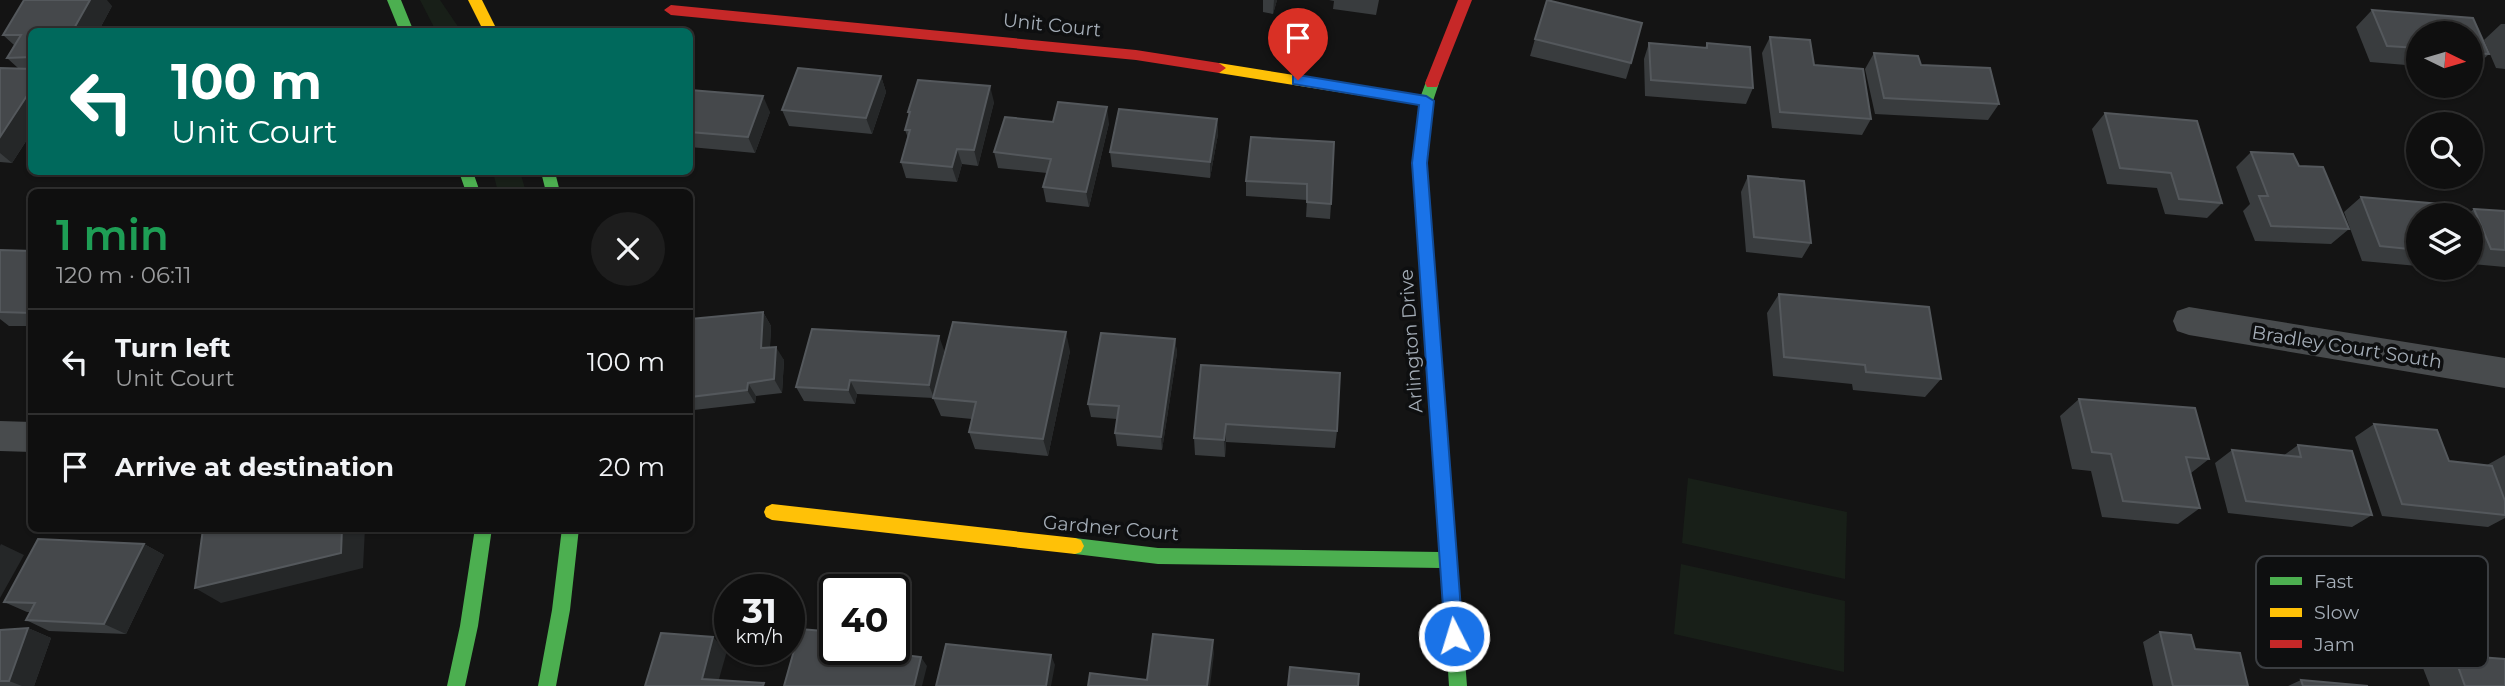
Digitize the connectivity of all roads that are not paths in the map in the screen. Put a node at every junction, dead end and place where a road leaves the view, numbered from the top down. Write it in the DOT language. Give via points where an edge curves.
graph roads {
  1 [pos="394,0"];
  2 [pos="475,0"];
  3 [pos="1465,0"];
  4 [pos="671,10"];
  5 [pos="405,28"];
  6 [pos="489,28"];
  7 [pos="1426,101"];
  8 [pos="2189,321"];
  9 [pos="2505,373"];
  10 [pos="0,436"];
  11 [pos="28,437"];
  12 [pos="772,512"];
  13 [pos="483,532"];
  14 [pos="571,532"];
  15 [pos="1447,561"];
  16 [pos="456,686"];
  17 [pos="547,686"];
  18 [pos="1458,686"];
  1 -- 5 [label="street"];
  2 -- 6 [label="street"];
  3 -- 7 [label="street, Arlington Drive"];
  4 -- 7 [label="street, Unit Court" via="1136,55"];
  7 -- 15 [label="street, Arlington Drive" via="1420,163"];
  8 -- 9 [label="street, Bradley Court South"];
  10 -- 11 [label="street"];
  12 -- 15 [label="street, Gardner Court" via="1158,556"];
  13 -- 16 [label="street"];
  14 -- 17 [label="street"];
  15 -- 18 [label="street, Arlington Drive"];
}
